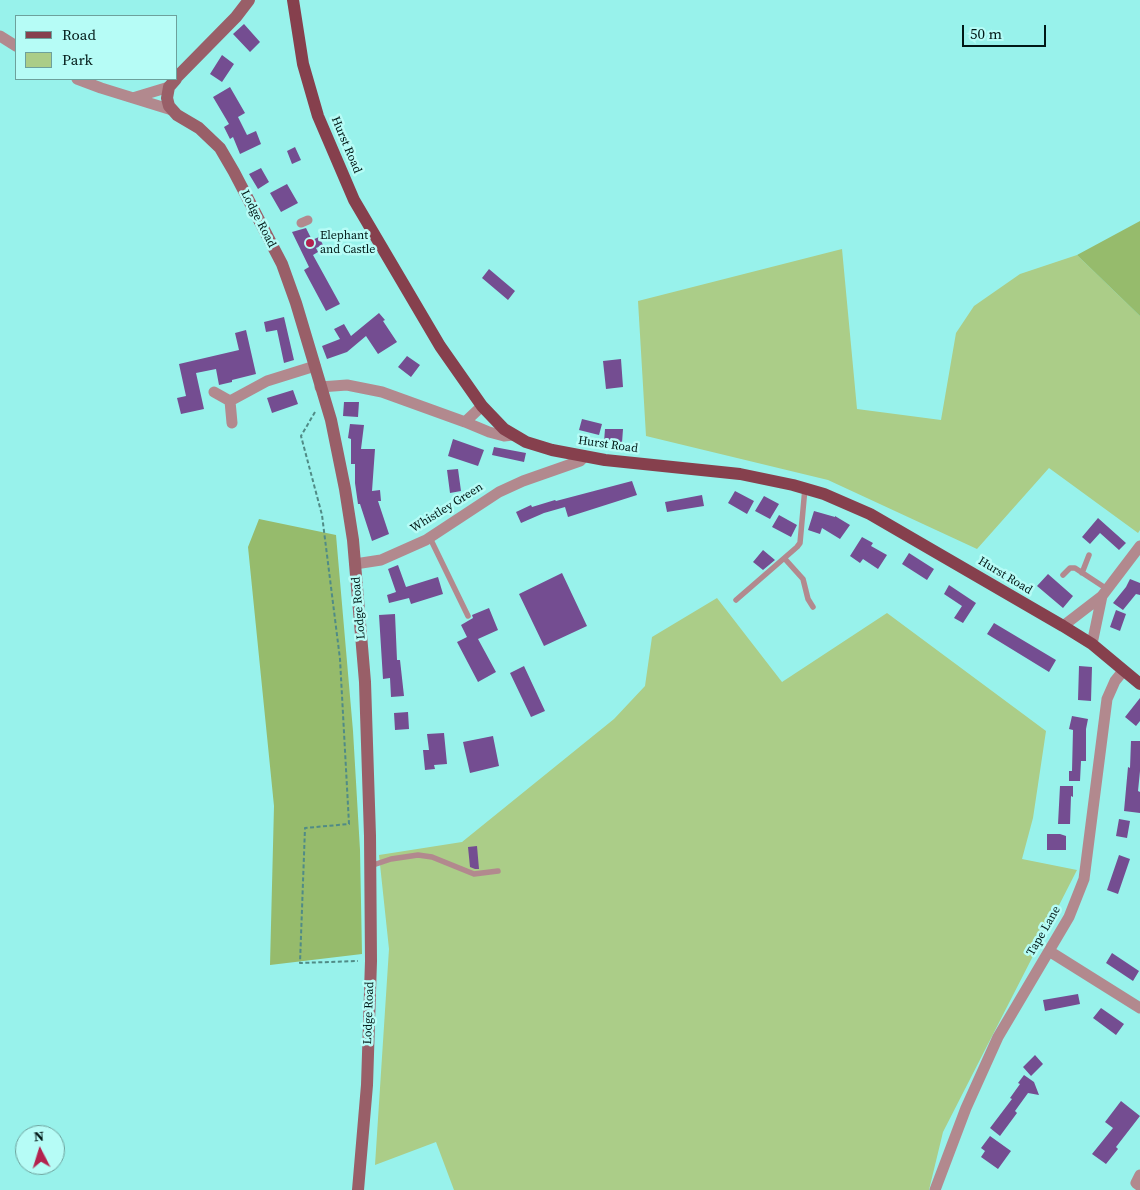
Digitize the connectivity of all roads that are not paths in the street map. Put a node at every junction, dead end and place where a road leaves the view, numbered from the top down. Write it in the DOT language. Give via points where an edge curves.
graph roads {
  1 [pos="249,0"];
  2 [pos="293,0"];
  3 [pos="0,36"];
  4 [pos="15,45"];
  5 [pos="178,77"];
  6 [pos="80,80"];
  7 [pos="174,81"];
  8 [pos="136,97"];
  9 [pos="172,110"];
  10 [pos="315,366"];
  11 [pos="214,392"];
  12 [pos="322,392"];
  13 [pos="230,401"];
  14 [pos="482,406"];
  15 [pos="465,422"];
  16 [pos="232,423"];
  17 [pos="513,435"];
  18 [pos="552,450"];
  19 [pos="585,456"];
  20 [pos="552,470"];
  21 [pos="806,488"];
  22 [pos="430,538"];
  23 [pos="1140,546"];
  24 [pos="1089,555"];
  25 [pos="785,559"];
  26 [pos="355,564"];
  27 [pos="1082,573"];
  28 [pos="1063,575"];
  29 [pos="1104,593"];
  30 [pos="736,600"];
  31 [pos="813,607"];
  32 [pos="468,616"];
  33 [pos="1063,626"];
  34 [pos="1092,644"];
  35 [pos="1123,671"];
  36 [pos="1140,684"];
  37 [pos="370,866"];
  38 [pos="498,871"];
  39 [pos="1049,951"];
  40 [pos="1138,1003"];
  41 [pos="1140,1175"];
  42 [pos="1140,1186"];
  43 [pos="358,1190"];
  44 [pos="935,1190"];
  1 -- 5 [label="main road"];
  2 -- 14 [label="main road, Hurst Road" via="303,64 318,116 354,200 440,346"];
  3 -- 4 [label="street"];
  6 -- 8 [label="street"];
  7 -- 8 [label="street"];
  7 -- 9 [label="main road" via="167,98"];
  8 -- 9 [label="street"];
  9 -- 10 [label="main road, Lodge Road" via="213,140 234,172 282,264"];
  10 -- 12 [label="main road, Lodge Road"];
  10 -- 13 [label="street" via="267,381"];
  11 -- 13 [label="street"];
  12 -- 15 [label="street" via="347,385 382,392"];
  12 -- 26 [label="main road, Lodge Road" via="345,489"];
  13 -- 16 [label="street"];
  14 -- 15 [label="street"];
  14 -- 17 [label="main road, Hurst Road"];
  15 -- 17 [label="street" via="504,436"];
  17 -- 18 [label="main road, Hurst Road"];
  18 -- 19 [label="main road, Hurst Road"];
  18 -- 20 [label="street"];
  19 -- 20 [label="street, Whistley Green" via="580,461"];
  19 -- 21 [label="main road, Hurst Road" via="740,474"];
  20 -- 22 [label="street, Whistley Green" via="499,492"];
  21 -- 25 [label="lane" via="800,543"];
  21 -- 33 [label="main road, Hurst Road" via="870,514"];
  22 -- 26 [label="street, Whistley Green" via="381,560"];
  22 -- 32 [label="lane"];
  23 -- 29 [label="street"];
  24 -- 27 [label="lane"];
  25 -- 30 [label="lane"];
  25 -- 31 [label="lane" via="803,579"];
  26 -- 37 [label="main road, Lodge Road" via="366,682"];
  27 -- 28 [label="lane" via="1070,568"];
  27 -- 29 [label="lane"];
  29 -- 33 [label="street"];
  29 -- 34 [label="street"];
  33 -- 34 [label="main road, Hurst Road"];
  34 -- 35 [label="main road, Hurst Road"];
  35 -- 36 [label="main road, Hurst Road"];
  35 -- 39 [label="street, Tape Lane" via="1107,699 1084,879 1069,917"];
  37 -- 38 [label="lane" via="391,858 418,855 432,857 474,874"];
  37 -- 43 [label="main road, Lodge Road" via="367,1085"];
  39 -- 40 [label="street"];
  39 -- 44 [label="street, Tape Lane" via="998,1037 966,1108"];
  41 -- 42 [label="street" via="1136,1183"];
}
